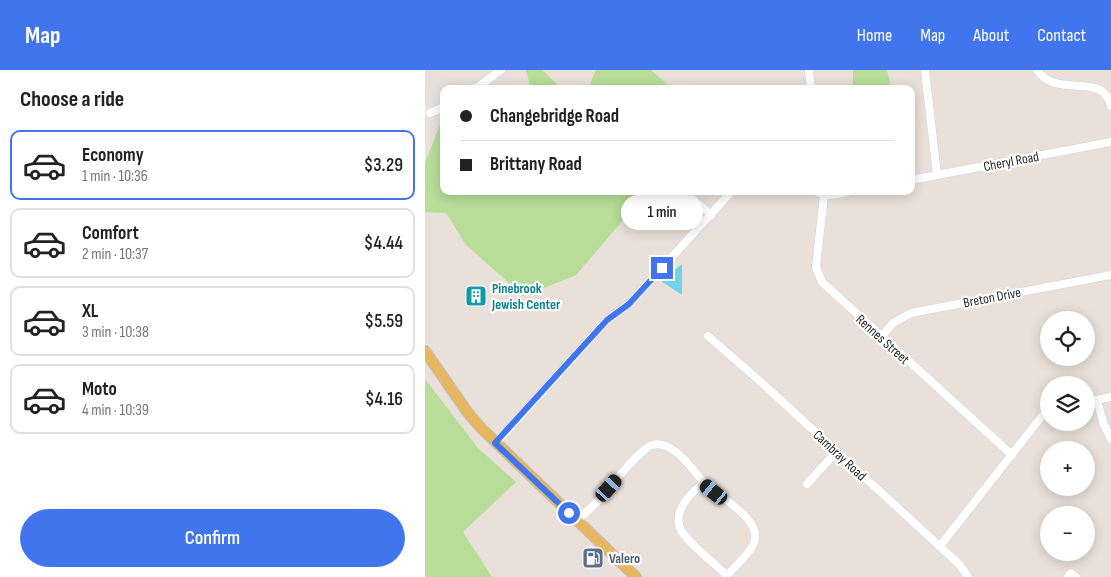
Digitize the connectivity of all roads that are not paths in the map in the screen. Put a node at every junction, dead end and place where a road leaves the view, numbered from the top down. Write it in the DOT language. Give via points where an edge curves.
graph roads {
  1 [pos="501,70"];
  2 [pos="809,70"];
  3 [pos="925,70"];
  4 [pos="1037,70"];
  5 [pos="480,85"];
  6 [pos="811,85"];
  7 [pos="1111,106"];
  8 [pos="440,109"];
  9 [pos="430,113"];
  10 [pos="1111,142"];
  11 [pos="937,175"];
  12 [pos="915,179"];
  13 [pos="688,195"];
  14 [pos="728,195"];
  15 [pos="825,195"];
  16 [pos="711,215"];
  17 [pos="1111,275"];
  18 [pos="708,336"];
  19 [pos="881,337"];
  20 [pos="425,351"];
  21 [pos="1111,397"];
  22 [pos="1097,400"];
  23 [pos="1040,419"];
  24 [pos="1111,439"];
  25 [pos="495,443"];
  26 [pos="836,452"];
  27 [pos="1012,455"];
  28 [pos="704,483"];
  29 [pos="807,484"];
  30 [pos="577,521"];
  31 [pos="940,546"];
  32 [pos="632,576"];
  33 [pos="726,576"];
  34 [pos="968,577"];
  35 [pos="1068,577"];
  36 [pos="1076,577"];
  1 -- 5 [label="street"];
  2 -- 6 [label="street"];
  3 -- 11 [label="street"];
  4 -- 7 [label="street" via="1053,83 1097,86 1107,94"];
  8 -- 9 [label="street"];
  10 -- 11 [label="street, Cheryl Road"];
  11 -- 12 [label="street, Cheryl Road"];
  13 -- 16 [label="street"];
  14 -- 16 [label="street"];
  15 -- 19 [label="street, Rennes Street" via="815,266 818,277"];
  16 -- 25 [label="street" via="629,304 607,320"];
  17 -- 19 [label="street, Breton Drive" via="911,313 893,323"];
  18 -- 26 [label="street, Cambray Road"];
  19 -- 27 [label="street, Rennes Street"];
  20 -- 25 [label="main road" via="468,413"];
  21 -- 22 [label="street"];
  22 -- 24 [label="street"];
  23 -- 27 [label="street"];
  25 -- 30 [label="main road"];
  26 -- 29 [label="street"];
  26 -- 31 [label="street, Cambray Road"];
  27 -- 31 [label="street"];
  28 -- 30 [label="street" via="674,451 662,444 654,445 643,451"];
  28 -- 33 [label="street" via="684,504 679,524 688,539"];
  28 -- 33 [label="street" via="748,518 755,533 753,545"];
  30 -- 32 [label="main road"];
  31 -- 34 [label="street, Cambray Road"];
  35 -- 36 [label="street" via="1071,573"];
}
